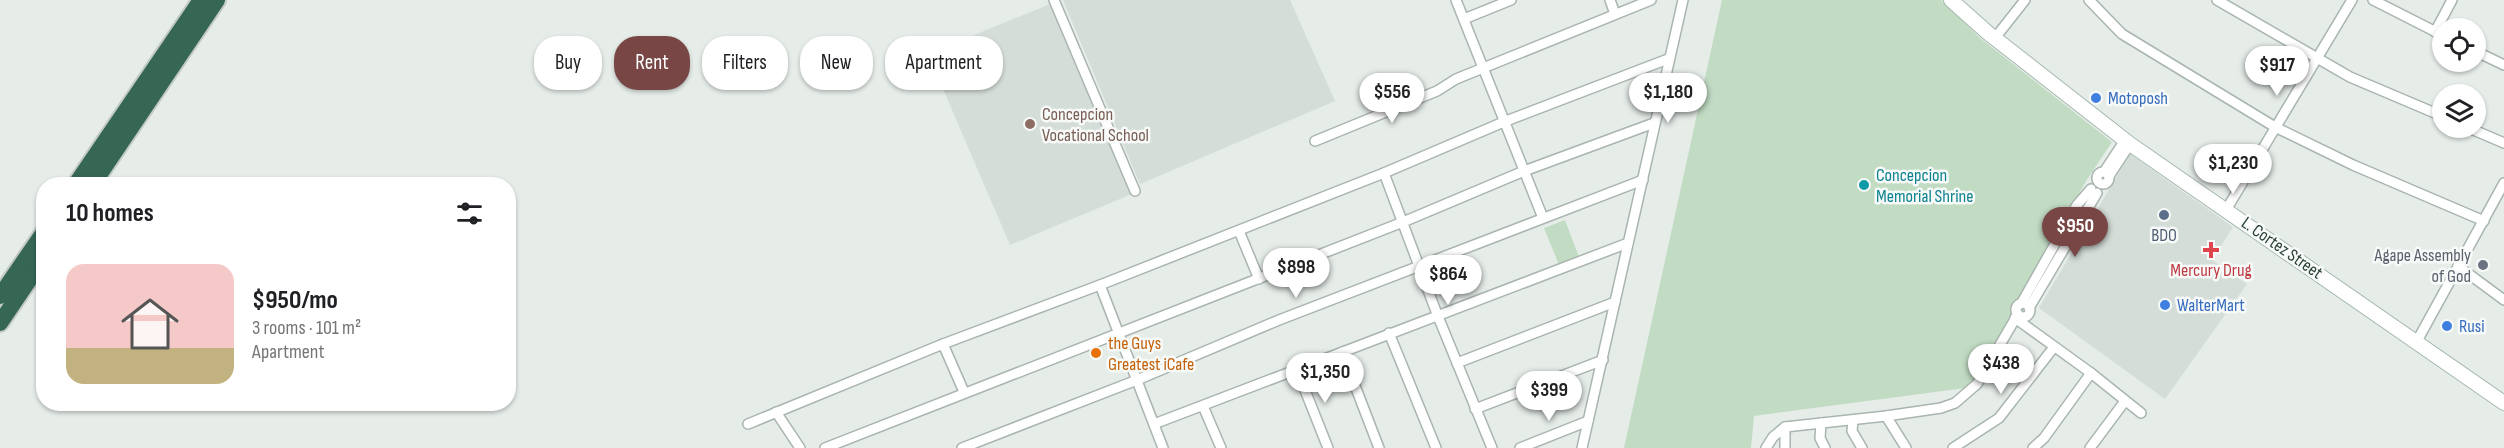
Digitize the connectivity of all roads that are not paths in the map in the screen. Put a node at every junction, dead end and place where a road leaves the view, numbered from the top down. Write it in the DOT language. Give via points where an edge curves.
graph roads {
  1 [pos="201,0"];
  2 [pos="217,0"];
  3 [pos="1054,0"];
  4 [pos="1456,0"];
  5 [pos="1511,0"];
  6 [pos="1610,0"];
  7 [pos="1651,0"];
  8 [pos="1683,0"];
  9 [pos="1951,0"];
  10 [pos="2025,0"];
  11 [pos="2089,0"];
  12 [pos="2217,0"];
  13 [pos="2352,0"];
  14 [pos="2373,0"];
  15 [pos="2452,0"];
  16 [pos="1615,14"];
  17 [pos="2445,18"];
  18 [pos="1464,20"];
  19 [pos="2432,30"];
  20 [pos="1995,38"];
  21 [pos="2486,56"];
  22 [pos="2316,57"];
  23 [pos="1668,59"];
  24 [pos="2504,65"];
  25 [pos="1484,69"];
  26 [pos="2432,112"];
  27 [pos="1506,121"];
  28 [pos="1654,123"];
  29 [pos="2275,127"];
  30 [pos="2486,135"];
  31 [pos="1315,141"];
  32 [pos="2128,142"];
  33 [pos="2504,143"];
  34 [pos="1524,171"];
  35 [pos="1384,173"];
  36 [pos="81,177"];
  37 [pos="98,177"];
  38 [pos="1643,180"];
  39 [pos="2504,183"];
  40 [pos="1135,191"];
  41 [pos="2226,210"];
  42 [pos="1543,218"];
  43 [pos="2484,221"];
  44 [pos="1403,222"];
  45 [pos="1239,231"];
  46 [pos="1628,243"];
  47 [pos="36,244"];
  48 [pos="2458,266"];
  49 [pos="1418,267"];
  50 [pos="36,270"];
  51 [pos="1259,279"];
  52 [pos="1100,285"];
  53 [pos="0,296"];
  54 [pos="2504,300"];
  55 [pos="1615,302"];
  56 [pos="1437,314"];
  57 [pos="2017,316"];
  58 [pos="0,322"];
  59 [pos="1119,333"];
  60 [pos="1389,333"];
  61 [pos="2417,341"];
  62 [pos="943,344"];
  63 [pos="2054,347"];
  64 [pos="1342,352"];
  65 [pos="1603,360"];
  66 [pos="1456,363"];
  67 [pos="1297,370"];
  68 [pos="2091,373"];
  69 [pos="1137,380"];
  70 [pos="964,392"];
  71 [pos="2125,401"];
  72 [pos="2504,403"];
  73 [pos="1203,406"];
  74 [pos="1475,409"];
  75 [pos="776,412"];
  76 [pos="2141,413"];
  77 [pos="1886,416"];
  78 [pos="1853,420"];
  79 [pos="1588,421"];
  80 [pos="1821,423"];
  81 [pos="748,424"];
  82 [pos="1154,424"];
  83 [pos="1785,427"];
  84 [pos="800,448"];
  85 [pos="825,448"];
  86 [pos="962,448"];
  87 [pos="1163,448"];
  88 [pos="1221,448"];
  89 [pos="1328,448"];
  90 [pos="1379,448"];
  91 [pos="1436,448"];
  92 [pos="1492,448"];
  93 [pos="1520,448"];
  94 [pos="1582,448"];
  95 [pos="1767,448"];
  96 [pos="1785,448"];
  97 [pos="1825,448"];
  98 [pos="1862,448"];
  99 [pos="1906,448"];
  100 [pos="1953,448"];
  101 [pos="2032,448"];
  102 [pos="2090,448"];
  1 -- 36 [label="highway"];
  2 -- 37 [label="highway"];
  3 -- 40 [label="street"];
  4 -- 18 [label="street"];
  5 -- 18 [label="street"];
  6 -- 16 [label="street"];
  7 -- 16 [label="street"];
  8 -- 23 [label="street"];
  9 -- 20 [label="main road, L. Cortez Street"];
  10 -- 20 [label="street"];
  11 -- 29 [label="street" via="2122,34"];
  12 -- 22 [label="street"];
  13 -- 22 [label="street"];
  14 -- 19 [label="street"];
  15 -- 17 [label="street"];
  16 -- 25 [label="street"];
  18 -- 25 [label="street"];
  20 -- 32 [label="main road, L. Cortez Street"];
  21 -- 24 [label="street"];
  22 -- 26 [label="street" via="2358,81"];
  22 -- 29 [label="street"];
  23 -- 27 [label="street"];
  23 -- 28 [label="street"];
  25 -- 27 [label="street"];
  25 -- 31 [label="street"];
  27 -- 34 [label="street"];
  27 -- 35 [label="street"];
  28 -- 34 [label="street"];
  28 -- 38 [label="street"];
  29 -- 41 [label="street"];
  29 -- 43 [label="street"];
  30 -- 33 [label="street"];
  32 -- 41 [label="main road, L. Cortez Street"];
  32 -- 57 [label="street" via="2107,174 2109,182 2097,187 2025,306 2016,310"];
  34 -- 42 [label="street"];
  34 -- 44 [label="street"];
  35 -- 44 [label="street"];
  35 -- 45 [label="street"];
  38 -- 42 [label="street"];
  38 -- 46 [label="street"];
  39 -- 43 [label="street"];
  41 -- 61 [label="main road, L. Cortez Street"];
  42 -- 49 [label="street"];
  43 -- 48 [label="street"];
  44 -- 49 [label="street"];
  44 -- 51 [label="street"];
  45 -- 51 [label="street"];
  45 -- 52 [label="street"];
  46 -- 55 [label="street"];
  46 -- 56 [label="street"];
  47 -- 53 [label="highway"];
  48 -- 54 [label="street"];
  48 -- 61 [label="street"];
  49 -- 56 [label="street"];
  49 -- 69 [label="street"];
  50 -- 58 [label="highway"];
  51 -- 59 [label="street"];
  52 -- 59 [label="street"];
  52 -- 62 [label="street"];
  55 -- 65 [label="street"];
  55 -- 66 [label="street"];
  56 -- 60 [label="street"];
  56 -- 66 [label="street"];
  57 -- 63 [label="street"];
  57 -- 77 [label="street" via="1977,384 1966,395 1941,408"];
  59 -- 69 [label="street"];
  59 -- 70 [label="street"];
  60 -- 64 [label="street"];
  60 -- 91 [label="street"];
  61 -- 72 [label="main road, L. Cortez Street"];
  62 -- 70 [label="street"];
  62 -- 75 [label="street"];
  63 -- 68 [label="street"];
  63 -- 100 [label="street" via="2000,418"];
  64 -- 67 [label="street"];
  64 -- 90 [label="street"];
  65 -- 74 [label="street"];
  65 -- 79 [label="street"];
  66 -- 74 [label="street"];
  67 -- 73 [label="street"];
  67 -- 89 [label="street"];
  68 -- 71 [label="street"];
  68 -- 101 [label="street" via="2044,438"];
  69 -- 82 [label="street"];
  69 -- 86 [label="street"];
  70 -- 85 [label="street"];
  71 -- 76 [label="street"];
  71 -- 102 [label="street"];
  73 -- 82 [label="street"];
  73 -- 88 [label="street"];
  74 -- 92 [label="street"];
  75 -- 81 [label="street"];
  75 -- 84 [label="street"];
  77 -- 78 [label="street"];
  77 -- 99 [label="street"];
  78 -- 80 [label="street"];
  78 -- 98 [label="street" via="1852,431"];
  79 -- 93 [label="street"];
  79 -- 94 [label="street"];
  80 -- 83 [label="street"];
  80 -- 97 [label="street" via="1820,438"];
  82 -- 87 [label="street"];
  83 -- 95 [label="street"];
  83 -- 96 [label="street"];
}
